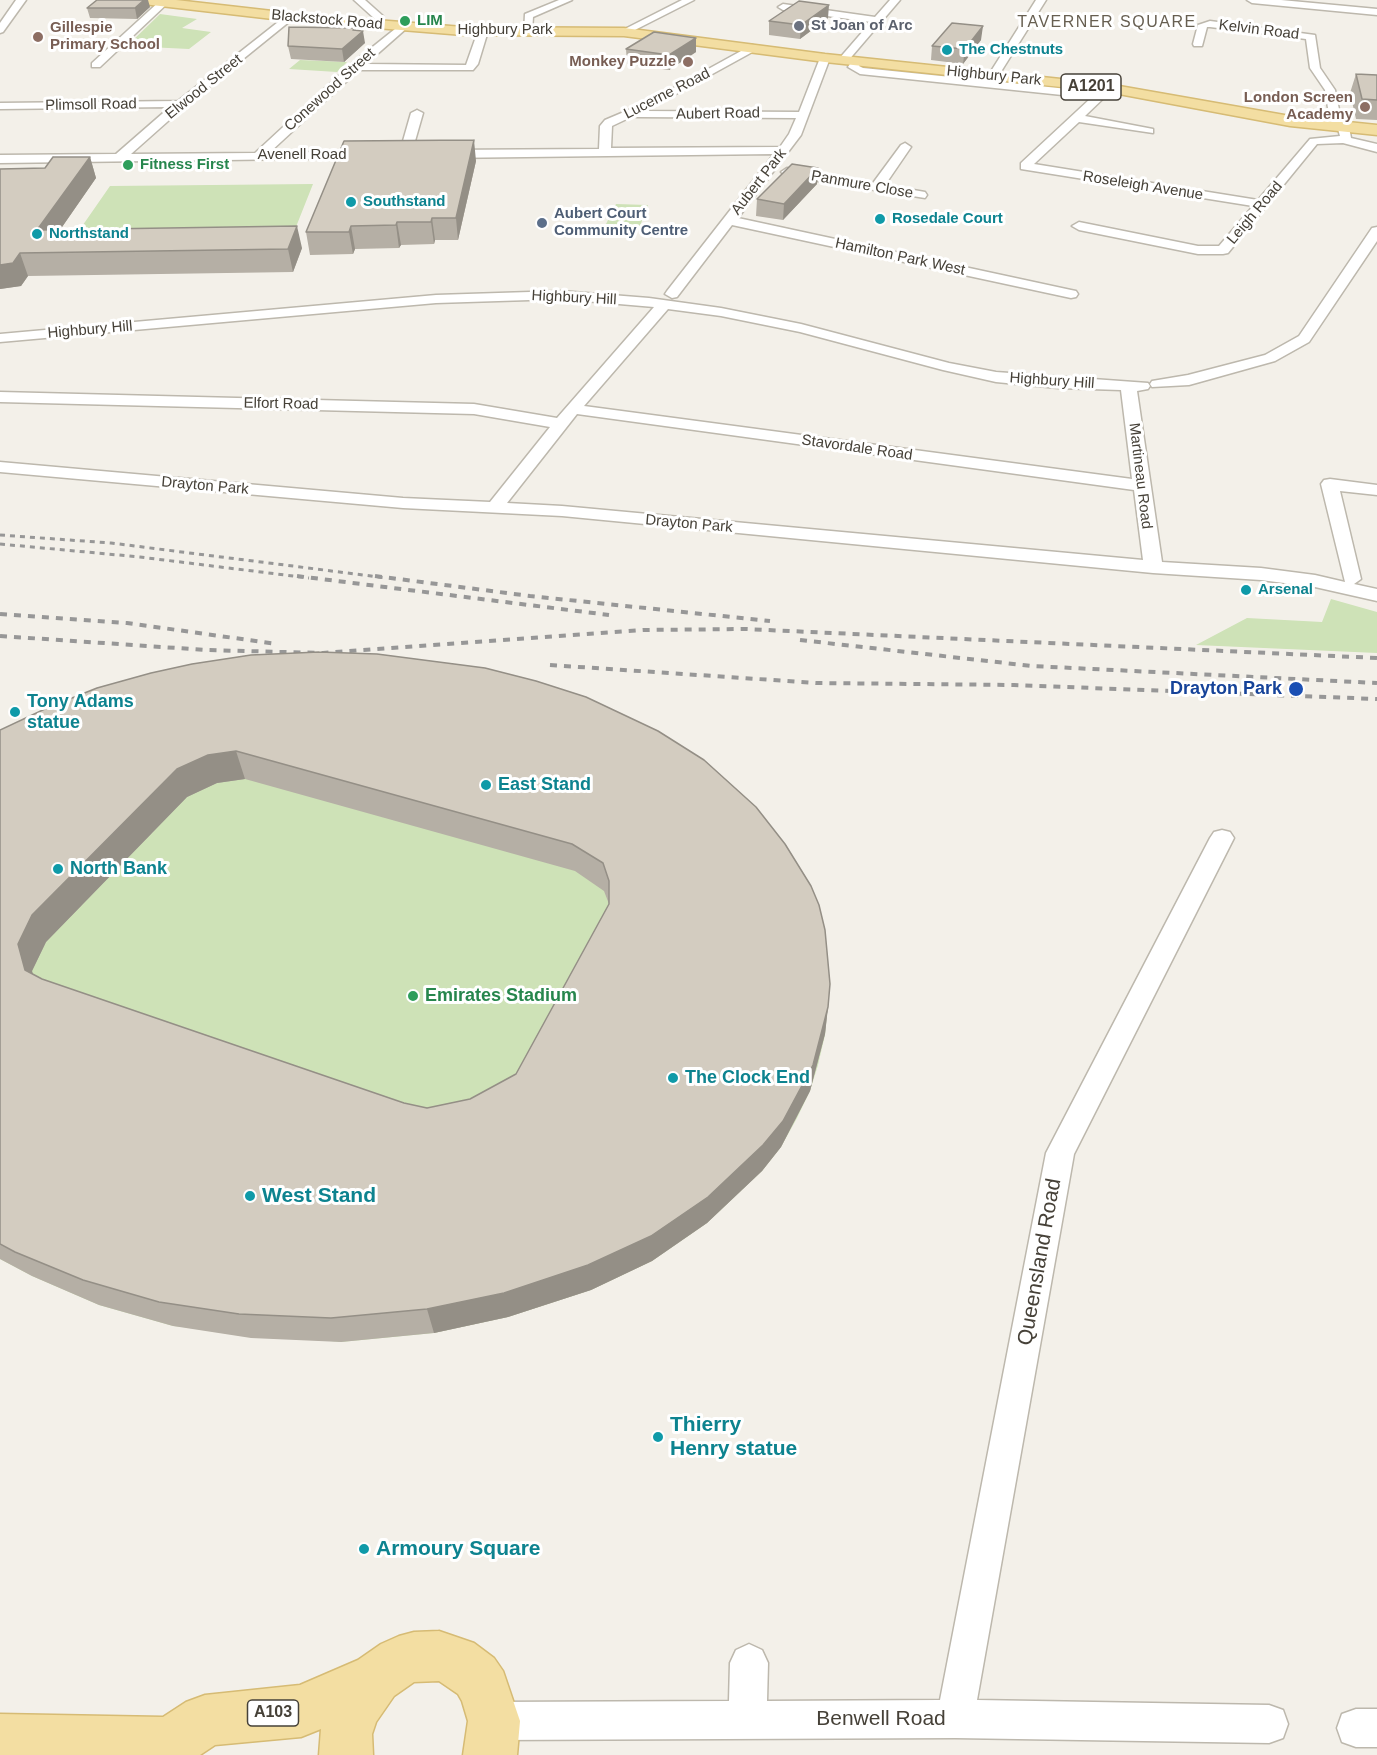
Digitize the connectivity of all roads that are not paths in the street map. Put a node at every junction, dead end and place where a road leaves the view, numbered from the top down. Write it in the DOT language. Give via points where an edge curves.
graph roads {
  1 [pos="21,0"];
  2 [pos="143,0"];
  3 [pos="359,0"];
  4 [pos="567,0"];
  5 [pos="689,0"];
  6 [pos="895,0"];
  7 [pos="1041,0"];
  8 [pos="1252,0"];
  9 [pos="164,2"];
  10 [pos="783,7"];
  11 [pos="1377,12"];
  12 [pos="290,17"];
  13 [pos="878,20"];
  14 [pos="376,24"];
  15 [pos="403,27"];
  16 [pos="0,30"];
  17 [pos="483,31"];
  18 [pos="527,31"];
  19 [pos="624,32"];
  20 [pos="1198,44"];
  21 [pos="752,48"];
  22 [pos="825,58"];
  23 [pos="850,61"];
  24 [pos="96,65"];
  25 [pos="354,67"];
  26 [pos="993,76"];
  27 [pos="1104,92"];
  28 [pos="181,104"];
  29 [pos="0,106"];
  30 [pos="417,113"];
  31 [pos="632,113"];
  32 [pos="804,115"];
  33 [pos="1077,118"];
  34 [pos="1377,130"];
  35 [pos="1149,131"];
  36 [pos="1341,131"];
  37 [pos="905,147"];
  38 [pos="1377,148"];
  39 [pos="785,150"];
  40 [pos="605,152"];
  41 [pos="260,155"];
  42 [pos="379,155"];
  43 [pos="119,158"];
  44 [pos="0,159"];
  45 [pos="767,169"];
  46 [pos="877,187"];
  47 [pos="921,195"];
  48 [pos="1261,204"];
  49 [pos="729,220"];
  50 [pos="1079,226"];
  51 [pos="1377,231"];
  52 [pos="1071,294"];
  53 [pos="668,299"];
  54 [pos="0,338"];
  55 [pos="1158,384"];
  56 [pos="1135,386"];
  57 [pos="0,397"];
  58 [pos="573,409"];
  59 [pos="561,424"];
  60 [pos="0,467"];
  61 [pos="1142,486"];
  62 [pos="1377,490"];
  63 [pos="495,507"];
  64 [pos="1153,567"];
  65 [pos="1352,579"];
  66 [pos="1377,595"];
  67 [pos="1222,838"];
  68 [pos="749,1663"];
  69 [pos="376,1678"];
  70 [pos="747,1719"];
  71 [pos="956,1719"];
  72 [pos="1269,1724"];
  73 [pos="492,1738"];
  74 [pos="0,1740"];
  75 [pos="175,1750"];
  76 [pos="346,1755"];
  1 -- 16 [label="street"];
  2 -- 9 [label="main road, Blackstock Road / A1201"];
  3 -- 14 [label="street" via="380,18"];
  4 -- 18 [label="street" via="528,16"];
  5 -- 19 [label="street"];
  6 -- 13 [label="street"];
  7 -- 26 [label="street"];
  8 -- 11 [label="street"];
  9 -- 12 [label="main road, Blackstock Road / A1201"];
  9 -- 24 [label="street"];
  10 -- 13 [label="street"];
  12 -- 14 [label="main road, Blackstock Road / A1201"];
  12 -- 28 [label="street, Elwood Street"];
  13 -- 23 [label="street"];
  14 -- 15 [label="main road, Blackstock Road / A1201"];
  15 -- 17 [label="main road, Highbury Park / A1201"];
  15 -- 25 [label="street, Conewood Street"];
  17 -- 18 [label="main road, Highbury Park / A1201"];
  17 -- 25 [label="street" via="471,68"];
  18 -- 19 [label="main road, Highbury Park / A1201"];
  19 -- 21 [label="main road, Highbury Park / A1201"];
  20 -- 36 [label="street, Kelvin Road" via="1205,24 1311,37 1315,68 1330,90"];
  21 -- 22 [label="main road, Highbury Park / A1201"];
  21 -- 31 [label="street, Lucerne Road"];
  22 -- 23 [label="main road, Highbury Park / A1201"];
  22 -- 32 [label="street, Aubert Park"];
  23 -- 26 [label="main road, Highbury Park / A1201"];
  23 -- 27 [label="street, Highbury Park" via="860,71"];
  25 -- 41 [label="street, Conewood Street"];
  26 -- 27 [label="main road, Highbury Park / A1201"];
  27 -- 33 [label="street"];
  27 -- 36 [label="main road, Highbury Park / A1201"];
  28 -- 29 [label="street, Plimsoll Road"];
  28 -- 43 [label="street, Elwood Street"];
  30 -- 40 [label="street" via="411,155"];
  31 -- 32 [label="street, Aubert Road"];
  31 -- 40 [label="street, Lucerne Road" via="606,126"];
  32 -- 39 [label="street, Aubert Park"];
  33 -- 35 [label="street"];
  33 -- 48 [label="street, Roseleigh Avenue" via="1025,166"];
  34 -- 36 [label="main road, A1201"];
  36 -- 38 [label="street"];
  36 -- 48 [label="street, Leigh Road" via="1316,140"];
  37 -- 46 [label="street"];
  39 -- 40 [label="street"];
  39 -- 45 [label="street, Aubert Park"];
  41 -- 42 [label="street, Avenell Road"];
  41 -- 43 [label="street, Avenell Road"];
  43 -- 44 [label="street, Avenell Road"];
  45 -- 46 [label="street, Panmure Close"];
  45 -- 49 [label="street, Aubert Park"];
  46 -- 47 [label="street, Panmure Close"];
  48 -- 50 [label="street, Leigh Road" via="1227,248 1216,252"];
  49 -- 52 [label="street, Hamilton Park West"];
  49 -- 53 [label="street, Aubert Park"];
  51 -- 55 [label="street" via="1304,339 1270,358 1189,380"];
  53 -- 54 [label="street, Highbury Hill" via="561,295 436,299"];
  53 -- 56 [label="street, Highbury Hill" via="996,377"];
  53 -- 58 [label="street, Aubert Park"];
  56 -- 61 [label="street, Martineau Road"];
  57 -- 59 [label="street, Elfort Road" via="474,409"];
  58 -- 59 [label="street, Aubert Park"];
  58 -- 61 [label="street, Stavordale Road"];
  59 -- 63 [label="street, Aubert Park"];
  60 -- 63 [label="street, Drayton Park" via="403,503"];
  61 -- 64 [label="street, Martineau Road"];
  62 -- 65 [label="street" via="1330,484"];
  63 -- 64 [label="street, Drayton Park"];
  64 -- 66 [label="street, Drayton Park" via="1288,577"];
  67 -- 71 [label="street, Queensland Road" via="1060,1153"];
  68 -- 70 [label="street"];
  69 -- 73 [label="main road, A103" via="414,1657 439,1656 456,1661 476,1676 485,1689"];
  69 -- 75 [label="main road, A103" via="301,1711 205,1721"];
  69 -- 76 [label="main road, A103" via="354,1709 346,1734"];
  70 -- 71 [label="street, Benwell Road"];
  70 -- 73 [label="street, Benwell Road"];
  71 -- 72 [label="street, Benwell Road"];
  74 -- 75 [label="main road, A103"];
}
